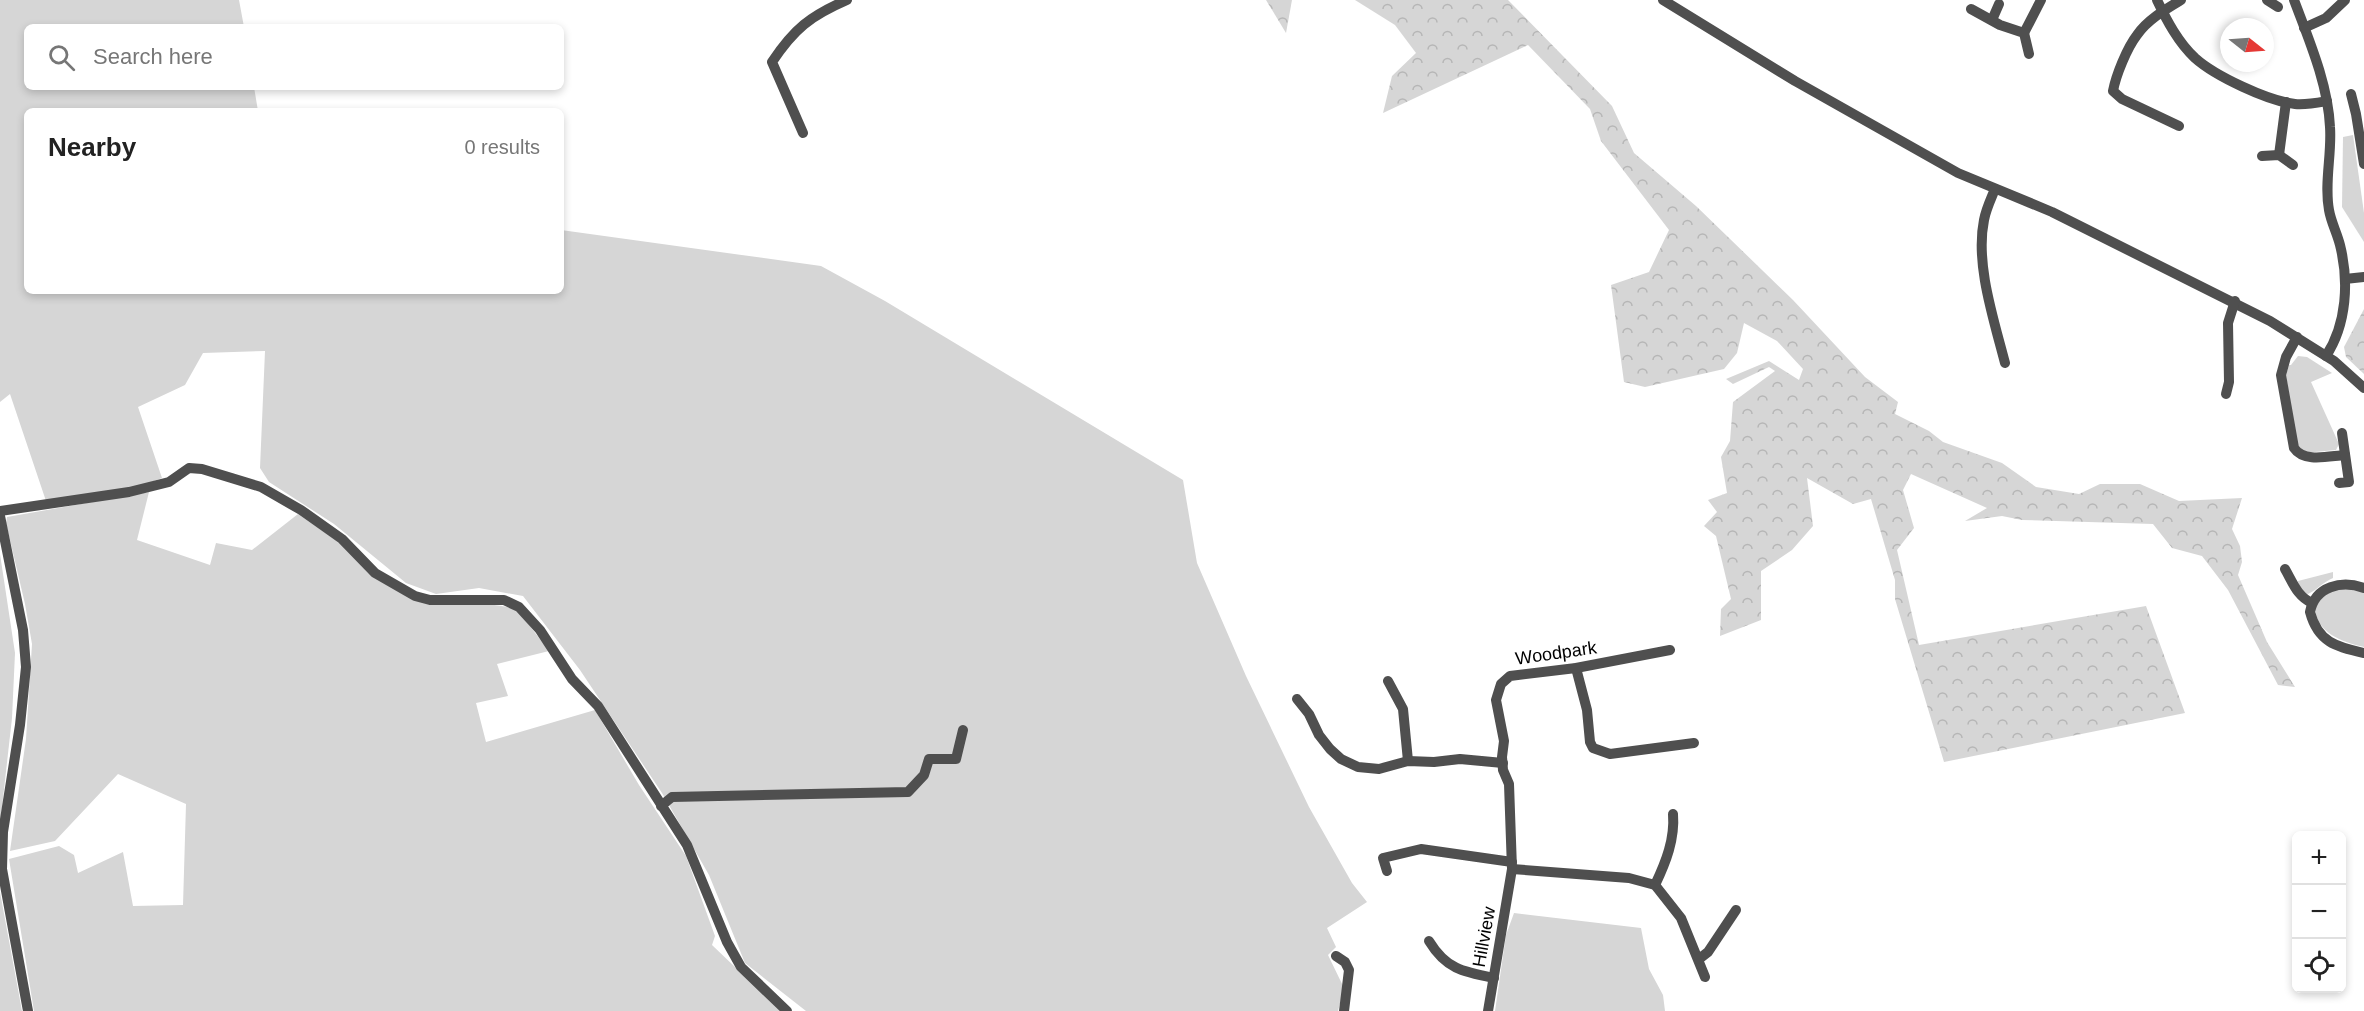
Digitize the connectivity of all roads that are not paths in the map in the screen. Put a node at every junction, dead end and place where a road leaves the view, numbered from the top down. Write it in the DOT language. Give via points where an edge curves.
graph roads {
  1 [pos="847,0"];
  2 [pos="1662,0"];
  3 [pos="2041,0"];
  4 [pos="2157,0"];
  5 [pos="2181,0"];
  6 [pos="2268,0"];
  7 [pos="2294,0"];
  8 [pos="2345,0"];
  9 [pos="1999,4"];
  10 [pos="2278,7"];
  11 [pos="1971,9"];
  12 [pos="2163,12"];
  13 [pos="1992,20"];
  14 [pos="2304,28"];
  15 [pos="2024,33"];
  16 [pos="2029,54"];
  17 [pos="2351,94"];
  18 [pos="2327,101"];
  19 [pos="2286,102"];
  20 [pos="2179,126"];
  21 [pos="803,133"];
  22 [pos="2279,155"];
  23 [pos="2262,156"];
  24 [pos="2364,164"];
  25 [pos="2293,165"];
  26 [pos="1995,189"];
  27 [pos="2364,277"];
  28 [pos="2345,279"];
  29 [pos="2235,302"];
  30 [pos="2297,337"];
  31 [pos="2326,356"];
  32 [pos="2005,363"];
  33 [pos="2364,388"];
  34 [pos="2226,394"];
  35 [pos="2343,433"];
  36 [pos="2345,455"];
  37 [pos="2339,483"];
  38 [pos="0,511"];
  39 [pos="0,516"];
  40 [pos="2285,569"];
  41 [pos="2364,588"];
  42 [pos="2312,603"];
  43 [pos="1670,650"];
  44 [pos="2364,653"];
  45 [pos="1576,668"];
  46 [pos="1387,679"];
  47 [pos="1297,699"];
  48 [pos="963,730"];
  49 [pos="1694,742"];
  50 [pos="1408,761"];
  51 [pos="1503,763"];
  52 [pos="661,806"];
  53 [pos="1510,806"];
  54 [pos="1673,814"];
  55 [pos="1512,866"];
  56 [pos="1387,871"];
  57 [pos="1655,885"];
  58 [pos="1736,910"];
  59 [pos="1429,940"];
  60 [pos="1336,956"];
  61 [pos="1698,959"];
  62 [pos="1705,977"];
  63 [pos="1494,978"];
  64 [pos="28,1011"];
  65 [pos="787,1011"];
  66 [pos="1344,1011"];
  67 [pos="1488,1011"];
  1 -- 21 [label="street" via="808,20 789,37 772,62"];
  2 -- 26 [label="street" via="1814,92 1958,173"];
  3 -- 15 [label="street"];
  4 -- 12 [label="street"];
  5 -- 12 [label="street"];
  6 -- 10 [label="street"];
  7 -- 14 [label="street"];
  8 -- 14 [label="street" via="2326,18"];
  9 -- 13 [label="street"];
  11 -- 13 [label="street"];
  12 -- 19 [label="street" via="2174,32 2201,63 2233,82"];
  12 -- 20 [label="street" via="2137,34 2113,91"];
  13 -- 15 [label="street"];
  14 -- 18 [label="street"];
  15 -- 16 [label="street"];
  17 -- 24 [label="street"];
  18 -- 19 [label="street"];
  18 -- 28 [label="street" via="2329,209"];
  19 -- 22 [label="street"];
  22 -- 23 [label="street"];
  22 -- 25 [label="street"];
  26 -- 29 [label="street" via="2062,216"];
  26 -- 32 [label="street" via="1984,219 1982,248"];
  27 -- 28 [label="street"];
  28 -- 31 [label="street" via="2344,306"];
  29 -- 30 [label="street"];
  29 -- 34 [label="street" via="2228,323"];
  30 -- 31 [label="street"];
  30 -- 36 [label="street" via="2281,375 2294,448 2298,454 2307,456"];
  31 -- 33 [label="street"];
  35 -- 36 [label="street"];
  36 -- 37 [label="street" via="2349,482"];
  38 -- 52 [label="street" via="150,487 169,482 189,468 261,487 342,539 375,573 415,596 430,600 504,600 519,607 540,630 572,679 598,706"];
  39 -- 64 [label="street" via="23,630 26,667 3,832 2,869"];
  40 -- 42 [label="street" via="2297,592"];
  41 -- 42 [label="street" via="2332,586"];
  42 -- 44 [label="street" via="2310,612 2319,634 2331,643"];
  43 -- 45 [label="street, Woodpark"];
  45 -- 49 [label="street" via="1593,748 1610,754"];
  45 -- 51 [label="street, Woodpark" via="1505,679 1496,700 1504,741"];
  46 -- 50 [label="street" via="1403,709"];
  47 -- 50 [label="street" via="1319,735 1347,763 1371,770"];
  48 -- 52 [label="street" via="956,759 929,759 924,775 908,792 672,797"];
  50 -- 51 [label="street" via="1460,759"];
  51 -- 53 [label="street, Woodpark"];
  52 -- 65 [label="street" via="687,845 741,967"];
  53 -- 55 [label="street, Hillview"];
  54 -- 57 [label="street" via="1671,841"];
  55 -- 56 [label="street" via="1433,850 1411,850 1383,858"];
  55 -- 57 [label="street" via="1629,878"];
  55 -- 63 [label="street, Hillview"];
  57 -- 61 [label="street" via="1682,918"];
  58 -- 61 [label="street" via="1708,952"];
  59 -- 63 [label="street" via="1437,954 1456,970"];
  60 -- 66 [label="street" via="1349,970"];
  61 -- 62 [label="street"];
  63 -- 67 [label="street, Hillview"];
}
